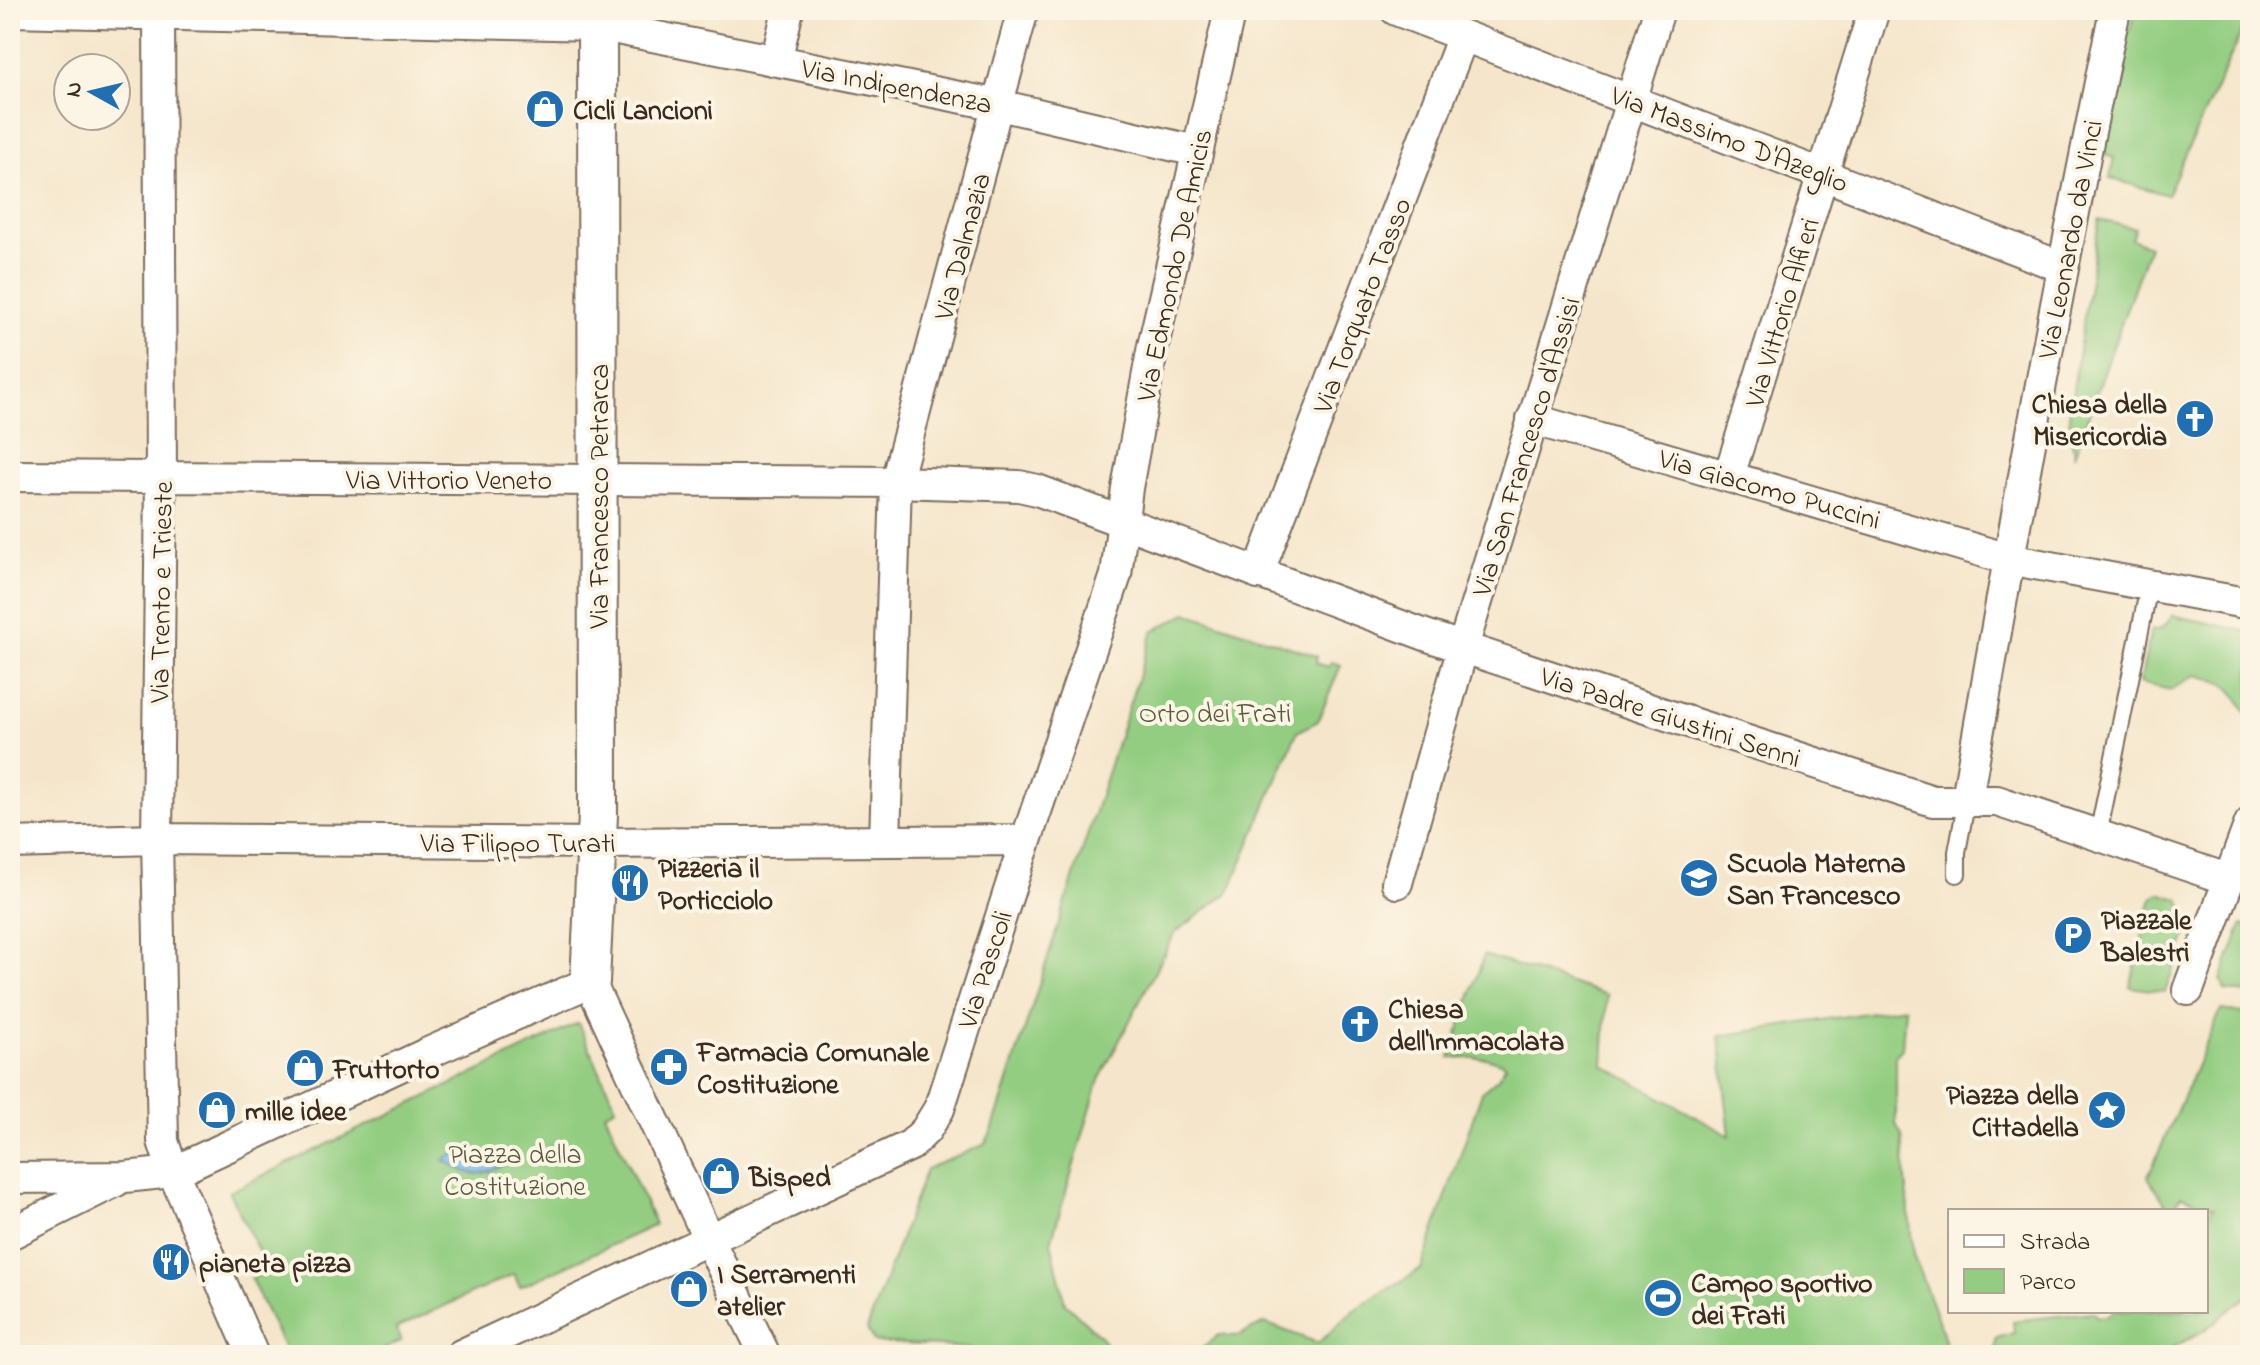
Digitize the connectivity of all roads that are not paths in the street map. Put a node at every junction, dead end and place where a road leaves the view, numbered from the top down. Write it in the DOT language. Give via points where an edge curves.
graph roads {
  1 [pos="788,10"];
  2 [pos="1023,10"];
  3 [pos="1230,10"];
  4 [pos="1396,10"];
  5 [pos="1659,10"];
  6 [pos="1874,10"];
  7 [pos="2115,10"];
  8 [pos="10,11"];
  9 [pos="159,12"];
  10 [pos="597,18"];
  11 [pos="1463,36"];
  12 [pos="776,61"];
  13 [pos="1632,100"];
  14 [pos="999,105"];
  15 [pos="1196,151"];
  16 [pos="1824,174"];
  17 [pos="2062,267"];
  18 [pos="1532,419"];
  19 [pos="10,476"];
  20 [pos="1729,476"];
  21 [pos="161,477"];
  22 [pos="597,479"];
  23 [pos="896,482"];
  24 [pos="1122,522"];
  25 [pos="1166,539"];
  26 [pos="2008,559"];
  27 [pos="1258,574"];
  28 [pos="1116,575"];
  29 [pos="2149,587"];
  30 [pos="2250,604"];
  31 [pos="1463,647"];
  32 [pos="1967,799"];
  33 [pos="2250,823"];
  34 [pos="2098,835"];
  35 [pos="157,839"];
  36 [pos="1026,840"];
  37 [pos="885,841"];
  38 [pos="10,843"];
  39 [pos="597,843"];
  40 [pos="1957,874"];
  41 [pos="2227,879"];
  42 [pos="1397,883"];
  43 [pos="590,982"];
  44 [pos="2188,990"];
  45 [pos="173,1172"];
  46 [pos="125,1177"];
  47 [pos="10,1178"];
  48 [pos="10,1234"];
  49 [pos="709,1240"];
  50 [pos="253,1355"];
  51 [pos="461,1355"];
  52 [pos="765,1355"];
  1 -- 12 [label="street"];
  2 -- 14 [label="street, Via Dalmazia"];
  3 -- 15 [label="street, Via Edmondo De Amicis"];
  4 -- 11 [label="street, Via Massimo D'Azeglio"];
  5 -- 13 [label="street, Via San Francesco d'Assisi"];
  6 -- 16 [label="street, Via Vittorio Alfieri"];
  7 -- 17 [label="street, Via Leonardo da Vinci"];
  8 -- 9 [label="street, Via Indipendenza"];
  9 -- 10 [label="street, Via Indipendenza"];
  9 -- 21 [label="street, Via Trento e Trieste"];
  10 -- 12 [label="street, Via Indipendenza"];
  10 -- 22 [label="street, Via Francesco Petrarca"];
  11 -- 13 [label="street, Via Massimo D'Azeglio"];
  11 -- 27 [label="street, Via Torquato Tasso"];
  12 -- 14 [label="street, Via Indipendenza"];
  13 -- 16 [label="street, Via Massimo D'Azeglio"];
  13 -- 18 [label="street, Via San Francesco d'Assisi"];
  14 -- 15 [label="street, Via Indipendenza"];
  14 -- 23 [label="street, Via Dalmazia"];
  15 -- 24 [label="street, Via Edmondo De Amicis" via="1153,346"];
  16 -- 17 [label="street, Via Massimo D'Azeglio"];
  16 -- 20 [label="street, Via Vittorio Alfieri"];
  17 -- 26 [label="street, Via Leonardo da Vinci"];
  18 -- 20 [label="street, Via Giacomo Puccini"];
  18 -- 31 [label="street, Via San Francesco d'Assisi"];
  19 -- 21 [label="street, Via Vittorio Veneto"];
  20 -- 26 [label="street, Via Giacomo Puccini"];
  21 -- 22 [label="street, Via Vittorio Veneto"];
  21 -- 35 [label="street, Via Trento e Trieste"];
  22 -- 23 [label="street, Via Vittorio Veneto"];
  22 -- 39 [label="street, Via Francesco Petrarca"];
  23 -- 24 [label="street, Via Vittorio Veneto" via="1019,486"];
  23 -- 37 [label="street, Via Dalmazia"];
  24 -- 25 [label="street, Via Padre Giustini Senni"];
  24 -- 28 [label="street, Via Pascoli"];
  25 -- 27 [label="street, Via Padre Giustini Senni"];
  25 -- 28 [label="street"];
  26 -- 29 [label="street, Via Giacomo Puccini"];
  26 -- 32 [label="street, Via Leonardo da Vinci"];
  27 -- 31 [label="street, Via Padre Giustini Senni"];
  28 -- 36 [label="street, Via Pascoli"];
  29 -- 30 [label="street, Via Giacomo Puccini"];
  29 -- 34 [label="lane"];
  31 -- 32 [label="street, Via Padre Giustini Senni" via="1933,801"];
  31 -- 42 [label="street, Via San Francesco d'Assisi"];
  32 -- 34 [label="street, Via Padre Giustini Senni" via="1997,801"];
  32 -- 40 [label="lane"];
  33 -- 41 [label="street"];
  34 -- 41 [label="street, Via Padre Giustini Senni"];
  35 -- 38 [label="street, Via Filippo Turati"];
  35 -- 39 [label="street, Via Filippo Turati"];
  35 -- 45 [label="street, Via Trento e Trieste" via="163,1141"];
  36 -- 37 [label="street, Via Filippo Turati"];
  36 -- 49 [label="street, Via Pascoli" via="939,1109 926,1130 911,1145"];
  37 -- 39 [label="street, Via Filippo Turati"];
  39 -- 43 [label="street, Via Francesco Petrarca"];
  41 -- 44 [label="street"];
  43 -- 45 [label="street"];
  43 -- 49 [label="street"];
  45 -- 46 [label="street"];
  45 -- 50 [label="street"];
  46 -- 47 [label="street"];
  46 -- 48 [label="street"];
  49 -- 51 [label="street"];
  49 -- 52 [label="street"];
}
